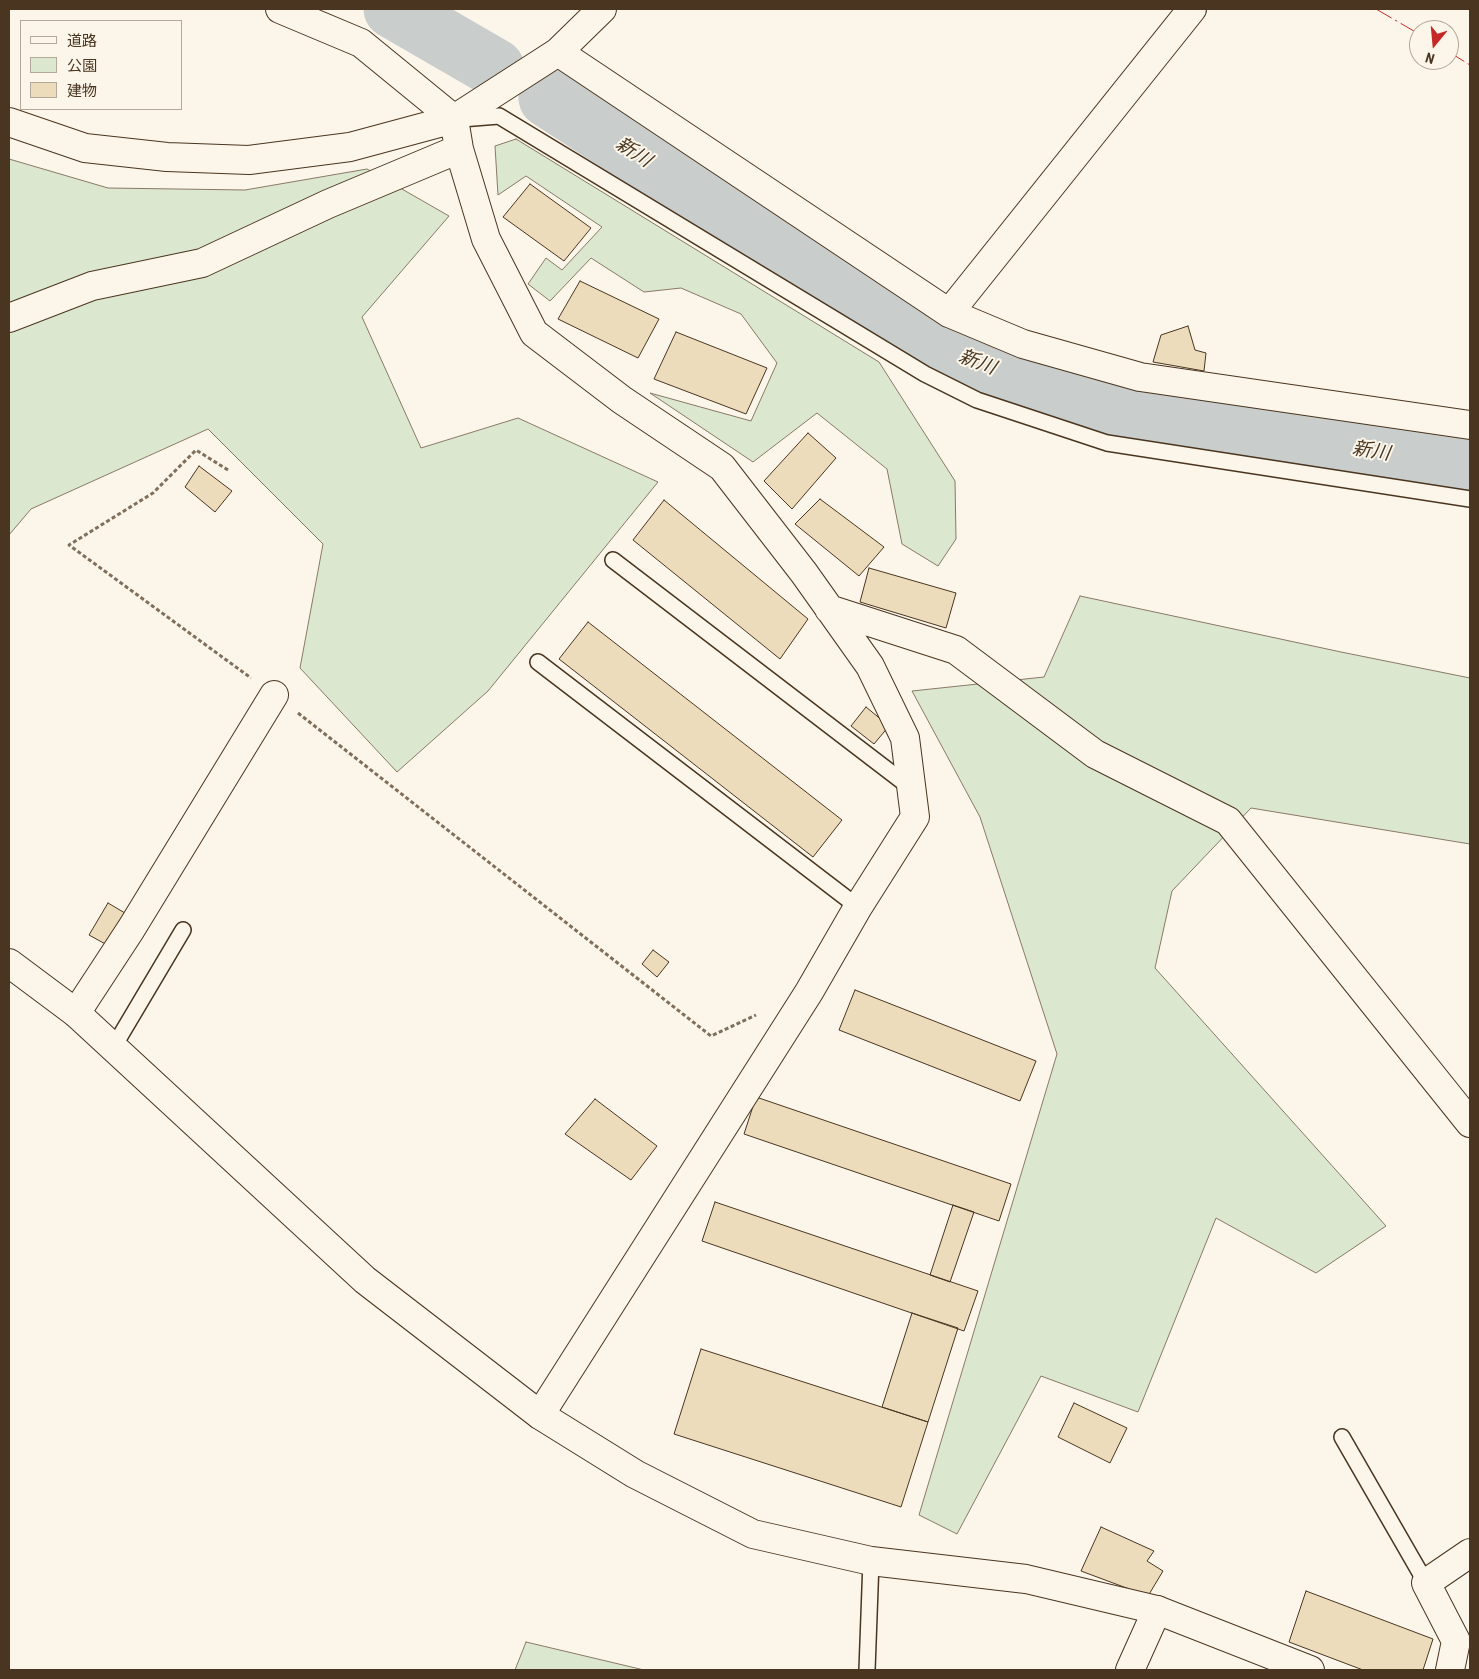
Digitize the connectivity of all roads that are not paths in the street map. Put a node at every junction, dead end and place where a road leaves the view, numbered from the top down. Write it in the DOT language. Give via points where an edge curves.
graph roads {
  1 [pos="280,9"];
  2 [pos="602,9"];
  3 [pos="1192,9"];
  4 [pos="558,52"];
  5 [pos="454,119"];
  6 [pos="9,122"];
  7 [pos="459,149"];
  8 [pos="949,313"];
  9 [pos="9,318"];
  10 [pos="1470,425"];
  11 [pos="1470,499"];
  12 [pos="613,560"];
  13 [pos="829,609"];
  14 [pos="538,662"];
  15 [pos="274,695"];
  16 [pos="911,788"];
  17 [pos="858,907"];
  18 [pos="183,930"];
  19 [pos="9,962"];
  20 [pos="76,1013"];
  21 [pos="114,1048"];
  22 [pos="1470,1123"];
  23 [pos="540,1415"];
  24 [pos="1342,1437"];
  25 [pos="1470,1553"];
  26 [pos="871,1561"];
  27 [pos="1426,1584"];
  28 [pos="1157,1610"];
  29 [pos="867,1670"];
  30 [pos="1130,1670"];
  31 [pos="1310,1670"];
  32 [pos="1450,1670"];
  1 -- 5 [label="street" via="361,43"];
  2 -- 4 [label="street"];
  3 -- 8 [label="street"];
  4 -- 5 [label="street"];
  4 -- 8 [label="street"];
  5 -- 6 [label="street" via="350,147 249,160 167,157 85,148"];
  5 -- 7 [label="street"];
  5 -- 11 [label="lane" via="499,116 925,374 977,400 1107,443"];
  7 -- 9 [label="street" via="328,204 202,263 92,286"];
  7 -- 13 [label="street" via="486,239 534,334 622,400 722,467"];
  8 -- 10 [label="street" via="1023,344 1140,377"];
  12 -- 16 [label="lane"];
  13 -- 16 [label="street" via="870,666 905,738"];
  13 -- 22 [label="street" via="956,650 1095,754 1228,821"];
  14 -- 17 [label="lane"];
  15 -- 20 [label="street"];
  16 -- 17 [label="street" via="915,817"];
  17 -- 23 [label="street" via="809,992"];
  18 -- 21 [label="lane"];
  19 -- 20 [label="street"];
  20 -- 21 [label="street"];
  21 -- 23 [label="street" via="365,1280"];
  23 -- 26 [label="street" via="635,1474 753,1534"];
  24 -- 27 [label="lane"];
  25 -- 27 [label="street"];
  26 -- 28 [label="street" via="1026,1579"];
  26 -- 29 [label="lane"];
  27 -- 32 [label="street" via="1456,1641"];
  28 -- 30 [label="street"];
  28 -- 31 [label="street"];
}
